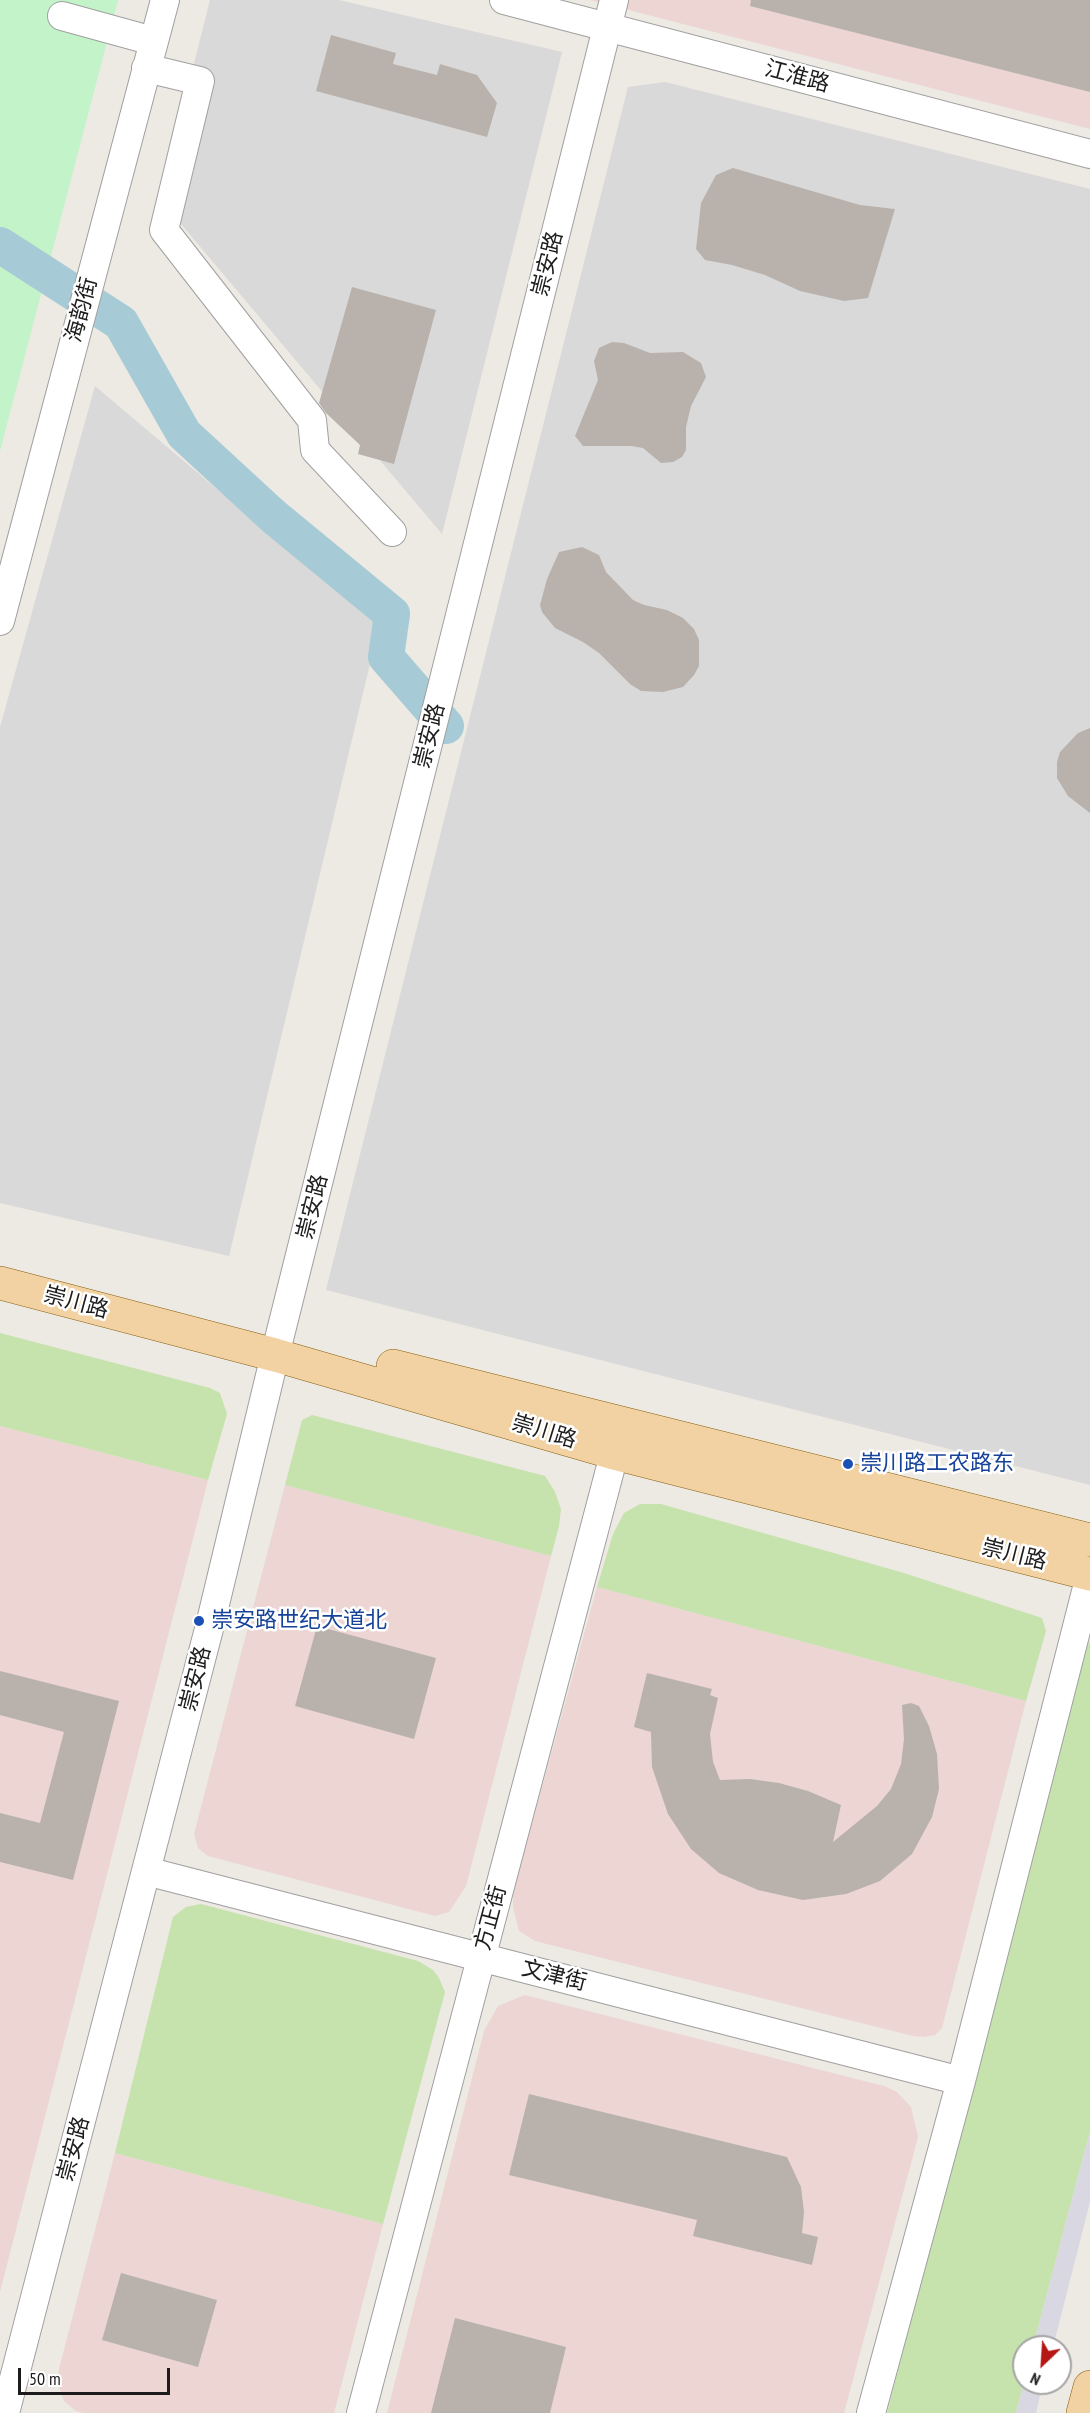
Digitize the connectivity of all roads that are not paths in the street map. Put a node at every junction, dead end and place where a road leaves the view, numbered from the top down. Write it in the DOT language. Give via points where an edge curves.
graph roads {
  1 [pos="165,0"];
  2 [pos="504,0"];
  3 [pos="611,13"];
  4 [pos="62,16"];
  5 [pos="150,55"];
  6 [pos="1090,154"];
  7 [pos="392,532"];
  8 [pos="0,621"];
  9 [pos="0,1264"];
  10 [pos="0,1283"];
  11 [pos="278,1346"];
  12 [pos="618,1438"];
  13 [pos="1090,1540"];
  14 [pos="1090,1575"];
  15 [pos="146,1871"];
  16 [pos="480,1957"];
  17 [pos="961,2081"];
  18 [pos="1090,2387"];
  19 [pos="5,2413"];
  20 [pos="361,2413"];
  21 [pos="871,2413"];
  22 [pos="1083,2413"];
  1 -- 5 [label="street, 海韵街"];
  2 -- 3 [label="street, 江淮路"];
  3 -- 6 [label="street, 江淮路"];
  3 -- 11 [label="street, 崇安路"];
  4 -- 5 [label="street"];
  5 -- 7 [label="street" via="200,81 164,230 312,420 315,450"];
  5 -- 8 [label="street, 海韵街"];
  9 -- 11 [label="main road, 崇川路"];
  10 -- 11 [label="main road, 崇川路"];
  11 -- 12 [label="main road, 崇川路"];
  11 -- 15 [label="street, 崇安路"];
  12 -- 13 [label="main road, 崇川路"];
  12 -- 14 [label="main road, 崇川路"];
  12 -- 16 [label="street, 方正街"];
  14 -- 17 [label="street"];
  15 -- 16 [label="street, 文津街"];
  15 -- 19 [label="street, 崇安路"];
  16 -- 17 [label="street, 文津街"];
  16 -- 20 [label="street, 方正街"];
  17 -- 21 [label="street"];
  18 -- 22 [label="main road"];
}
